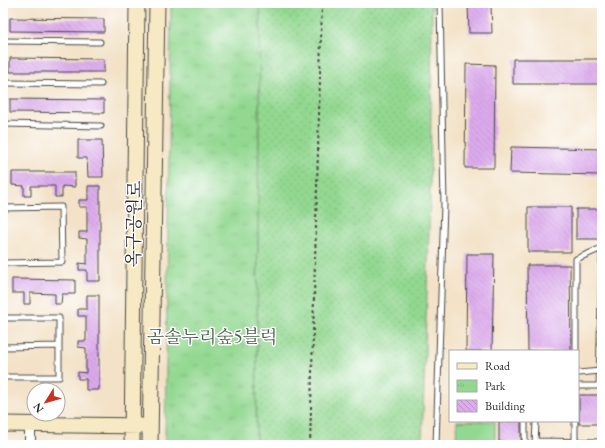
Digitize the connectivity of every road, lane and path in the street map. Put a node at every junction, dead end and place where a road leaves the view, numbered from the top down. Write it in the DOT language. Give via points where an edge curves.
graph roads {
  1 [pos="137,3"];
  2 [pos="157,3"];
  3 [pos="322,3"];
  4 [pos="440,3"];
  5 [pos="3,41"];
  6 [pos="100,42"];
  7 [pos="3,83"];
  8 [pos="101,84"];
  9 [pos="3,124"];
  10 [pos="102,126"];
  11 [pos="3,208"];
  12 [pos="602,248"];
  13 [pos="602,253"];
  14 [pos="3,263"];
  15 [pos="3,318"];
  16 [pos="59,346"];
  17 [pos="3,347"];
  18 [pos="576,350"];
  19 [pos="601,371"];
  20 [pos="579,372"];
  21 [pos="3,377"];
  22 [pos="579,386"];
  23 [pos="600,386"];
  24 [pos="525,422"];
  25 [pos="536,422"];
  26 [pos="575,422"];
  27 [pos="3,424"];
  28 [pos="30,425"];
  29 [pos="132,426"];
  30 [pos="150,426"];
  31 [pos="575,442"];
  32 [pos="602,442"];
  33 [pos="535,443"];
  34 [pos="30,445"];
  35 [pos="132,445"];
  36 [pos="150,445"];
  37 [pos="310,445"];
  38 [pos="436,445"];
  39 [pos="525,445"];
  1 -- 29 [label="street, 옥구공원로"];
  2 -- 30 [label="street, 옥구공원로"];
  3 -- 37 [label="path"];
  4 -- 38 [label="lane" via="444,205"];
  5 -- 6 [label="lane"];
  7 -- 8 [label="lane"];
  9 -- 10 [label="lane"];
  11 -- 14 [label="lane" via="61,207 62,262"];
  12 -- 18 [label="lane" via="576,259"];
  13 -- 19 [label="lane"];
  15 -- 16 [label="lane" via="59,318"];
  16 -- 17 [label="lane"];
  16 -- 21 [label="lane" via="59,377"];
  19 -- 20 [label="lane"];
  19 -- 23 [label="lane"];
  22 -- 23 [label="lane"];
  24 -- 39 [label="lane"];
  25 -- 33 [label="lane"];
  26 -- 31 [label="lane"];
  27 -- 28 [label="street"];
  28 -- 29 [label="street"];
  28 -- 34 [label="street"];
  29 -- 30 [label="street"];
  29 -- 35 [label="street, 옥구공원로"];
  30 -- 36 [label="street, 옥구공원로"];
  31 -- 32 [label="lane"];
  31 -- 33 [label="lane"];
}
